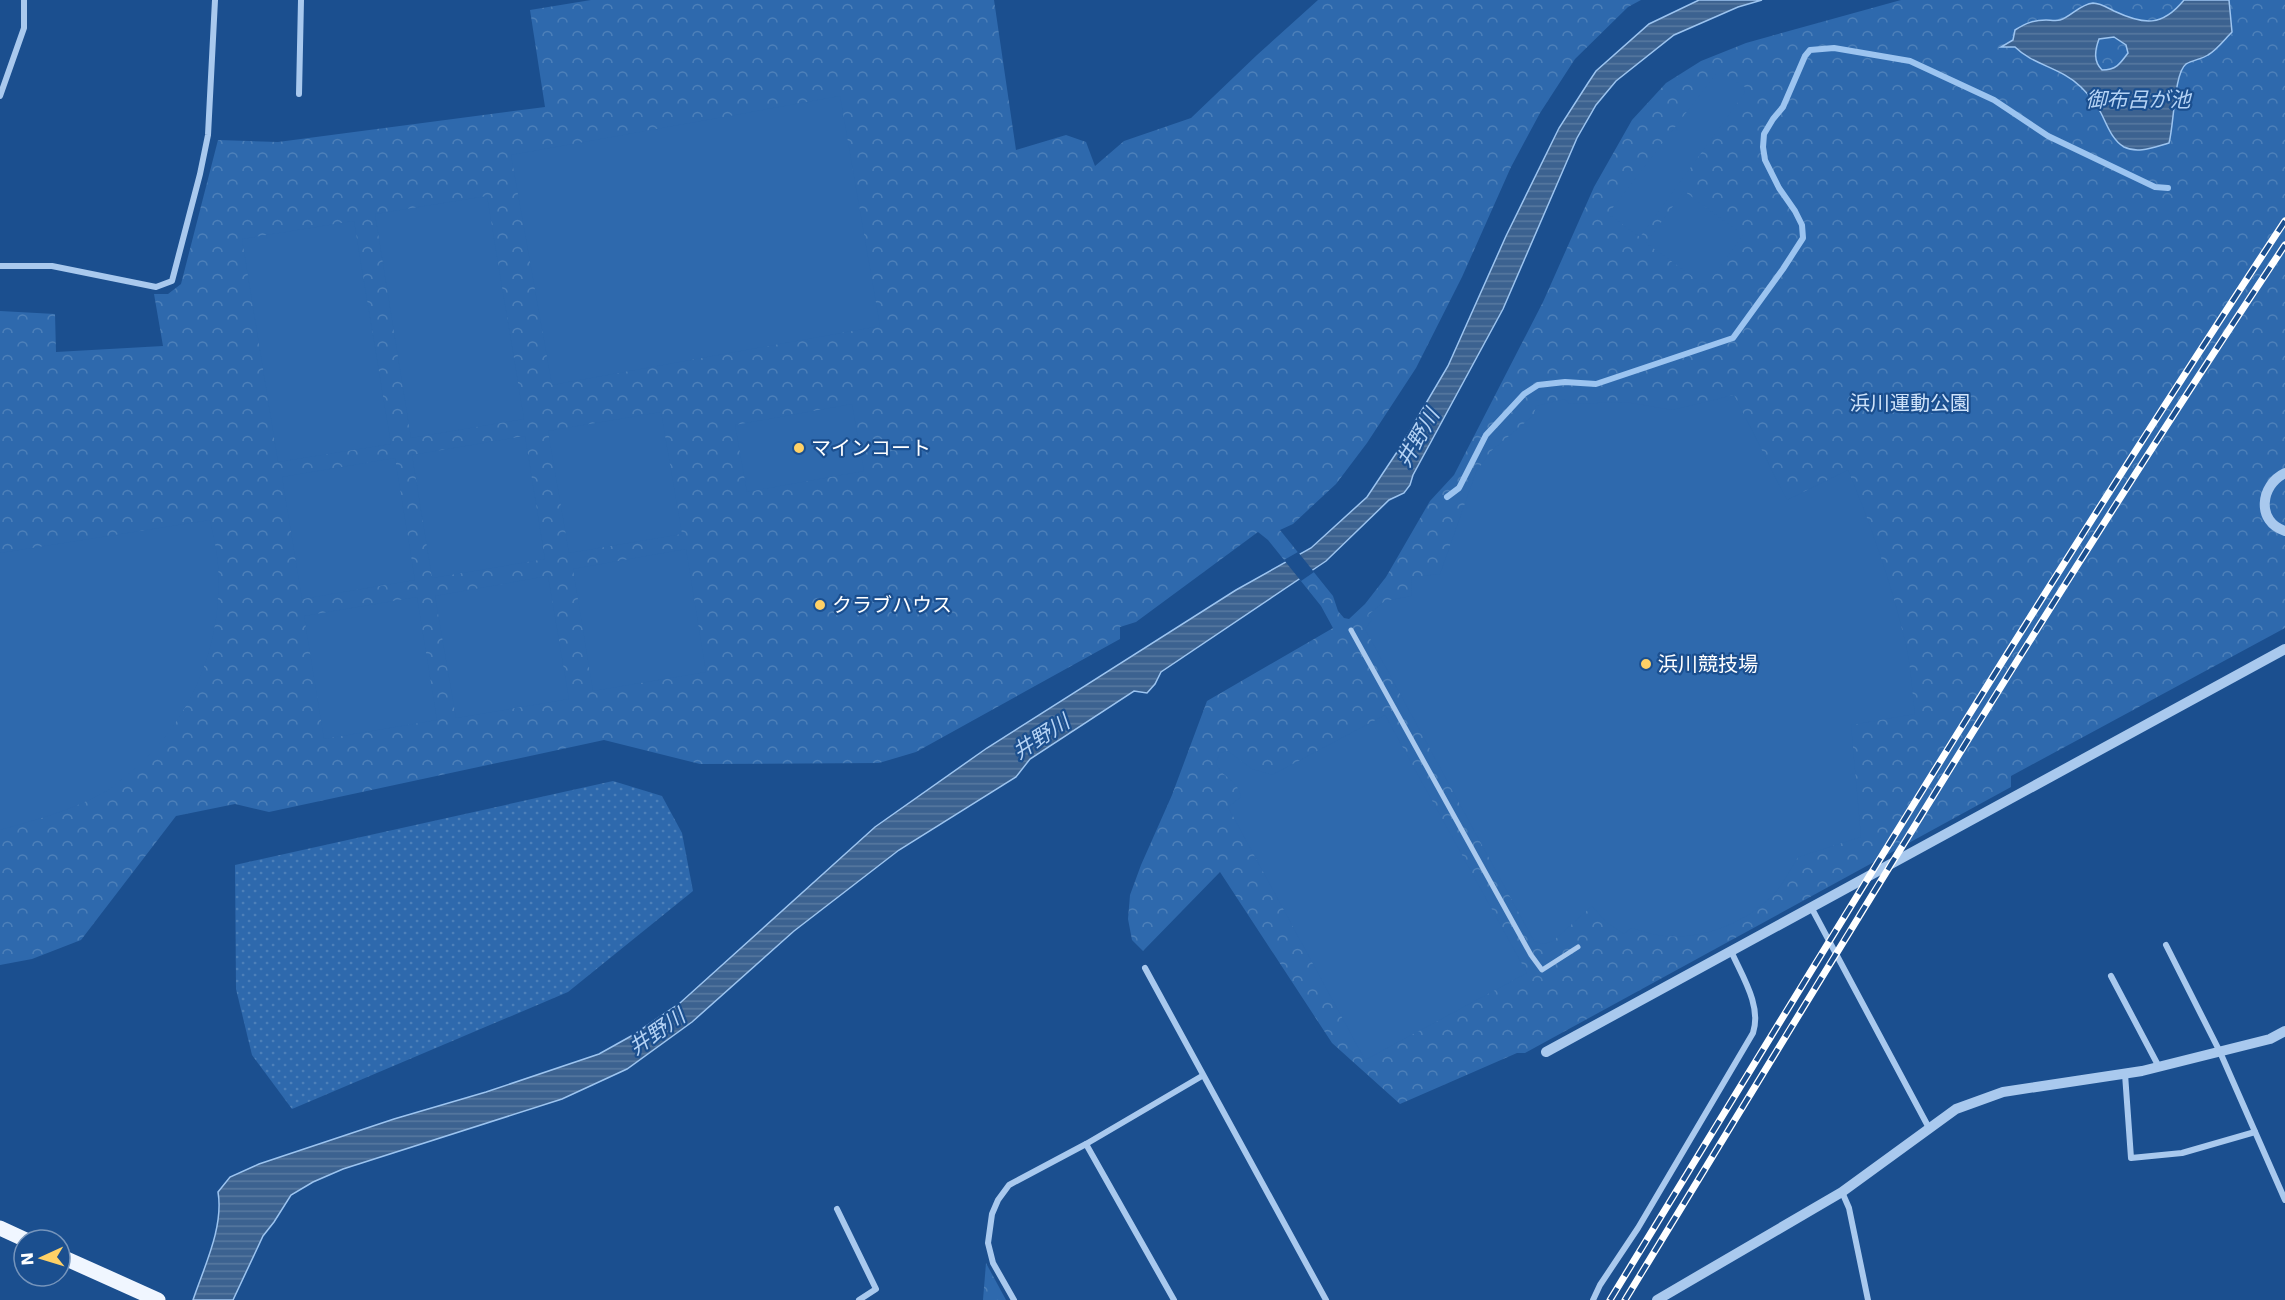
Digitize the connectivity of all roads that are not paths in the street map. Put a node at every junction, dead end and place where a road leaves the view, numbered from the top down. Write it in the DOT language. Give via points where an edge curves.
graph roads {
  1 [pos="24,0"];
  2 [pos="215,0"];
  3 [pos="301,0"];
  4 [pos="299,94"];
  5 [pos="0,96"];
  6 [pos="0,266"];
  7 [pos="2285,473"];
  8 [pos="2285,531"];
  9 [pos="1351,630"];
  10 [pos="2285,649"];
  11 [pos="1811,907"];
  12 [pos="2166,945"];
  13 [pos="1578,947"];
  14 [pos="1731,951"];
  15 [pos="1145,968"];
  16 [pos="2111,976"];
  17 [pos="2285,1031"];
  18 [pos="1546,1052"];
  19 [pos="2220,1052"];
  20 [pos="2159,1067"];
  21 [pos="2125,1074"];
  22 [pos="1202,1076"];
  23 [pos="1929,1128"];
  24 [pos="2255,1132"];
  25 [pos="1086,1144"];
  26 [pos="1842,1192"];
  27 [pos="2285,1200"];
  28 [pos="837,1209"];
  29 [pos="72,1261"];
  30 [pos="158,1300"];
  31 [pos="859,1300"];
  32 [pos="1014,1300"];
  33 [pos="1174,1300"];
  34 [pos="1326,1300"];
  35 [pos="1593,1300"];
  36 [pos="1657,1300"];
  37 [pos="1868,1300"];
  1 -- 5 [label="street" via="24,28"];
  2 -- 6 [label="street" via="208,135 172,281 156,287 52,266"];
  3 -- 4 [label="street"];
  7 -- 8 [label="street" via="2272,482 2265,509 2270,521"];
  9 -- 13 [label="street" via="1542,969"];
  10 -- 11 [label="street"];
  11 -- 14 [label="street"];
  11 -- 23 [label="street"];
  12 -- 19 [label="street"];
  14 -- 18 [label="street"];
  14 -- 35 [label="street" via="1754,1007 1757,1021 1753,1033"];
  15 -- 22 [label="street"];
  16 -- 20 [label="street"];
  17 -- 19 [label="street" via="2270,1039"];
  19 -- 20 [label="street"];
  19 -- 24 [label="street"];
  20 -- 21 [label="street"];
  21 -- 23 [label="street" via="2003,1092 1956,1109"];
  21 -- 24 [label="street" via="2131,1158 2182,1153"];
  22 -- 25 [label="street"];
  22 -- 34 [label="street"];
  23 -- 26 [label="street"];
  24 -- 27 [label="street"];
  25 -- 32 [label="street" via="1009,1185 998,1200 988,1243 993,1263"];
  25 -- 33 [label="street"];
  26 -- 36 [label="street"];
  26 -- 37 [label="street" via="1849,1208"];
  28 -- 31 [label="street" via="876,1289"];
  29 -- 30 [label="main road"];
}
